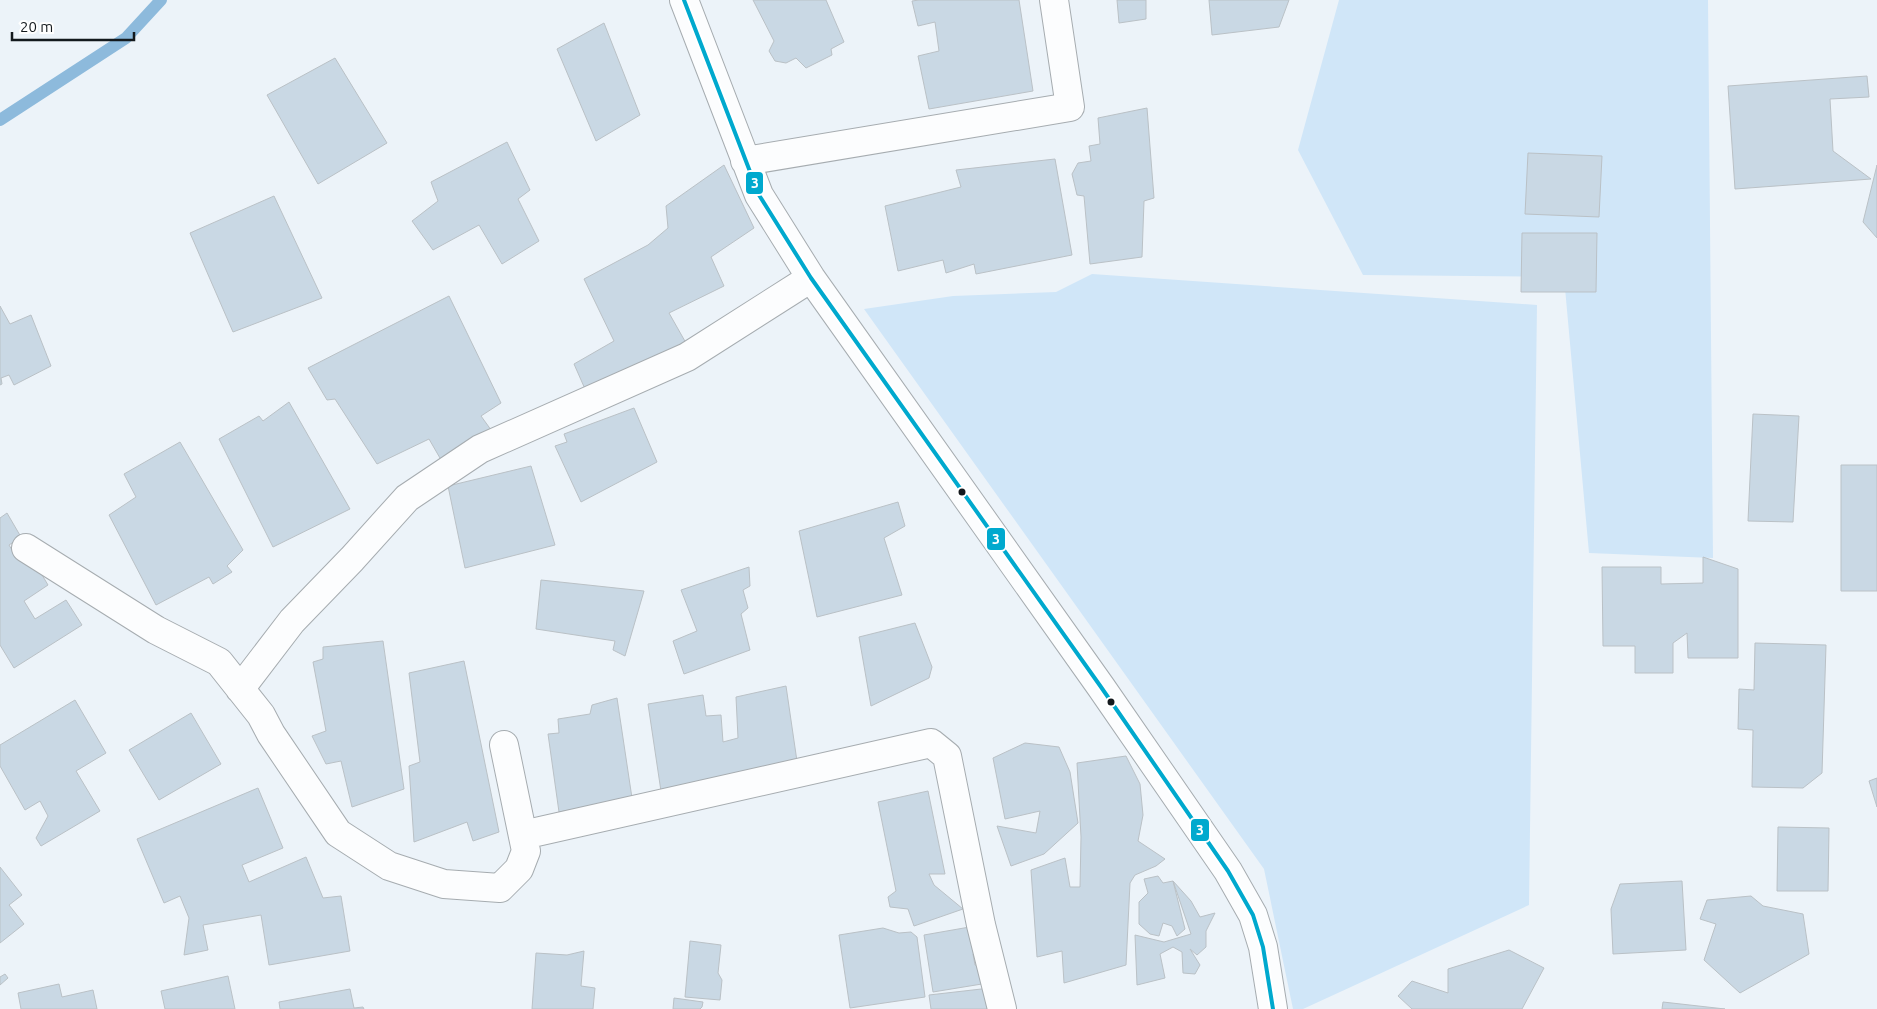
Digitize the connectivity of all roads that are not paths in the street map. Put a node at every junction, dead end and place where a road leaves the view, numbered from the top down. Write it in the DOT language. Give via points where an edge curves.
graph roads {
  1 [pos="684,0"];
  2 [pos="1054,0"];
  3 [pos="746,161"];
  4 [pos="812,278"];
  5 [pos="26,548"];
  6 [pos="240,689"];
  7 [pos="504,745"];
  8 [pos="523,835"];
  9 [pos="1002,1009"];
  10 [pos="1273,1009"];
  1 -- 3 [label="street"];
  2 -- 3 [label="street" via="1070,107"];
  3 -- 4 [label="street" via="758,194"];
  4 -- 6 [label="street" via="687,357 480,449 407,498 292,621"];
  4 -- 10 [label="street" via="1228,871 1253,915 1264,947"];
  5 -- 6 [label="street" via="156,630 219,662"];
  6 -- 8 [label="street" via="261,715 270,734 338,833 390,866 444,884 500,888 519,869 526,851"];
  7 -- 8 [label="street"];
  8 -- 9 [label="street" via="931,743 947,756 981,925"];
}
